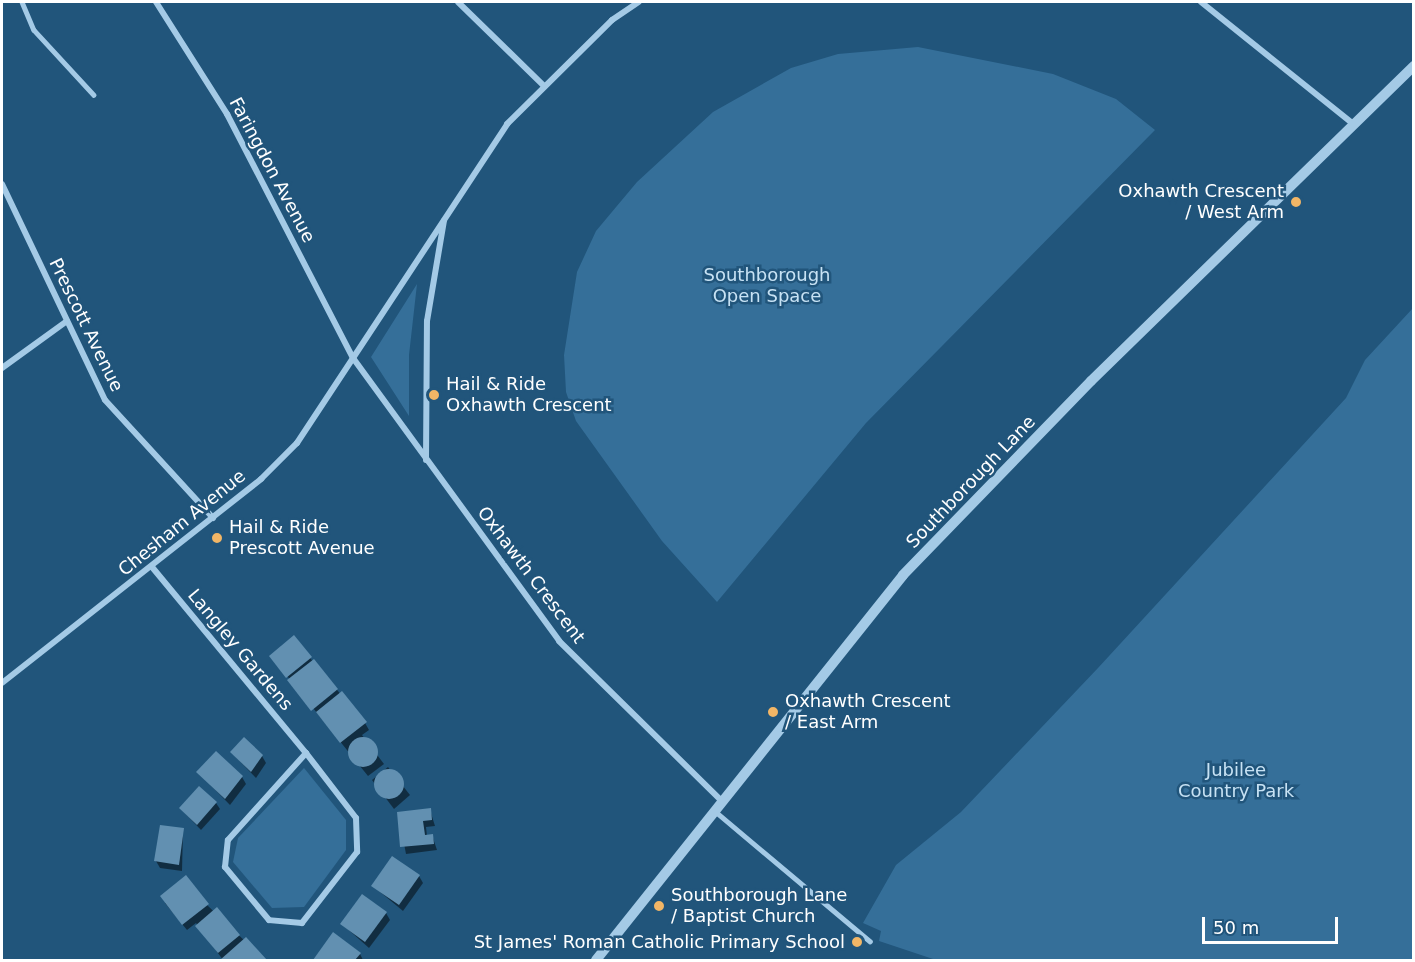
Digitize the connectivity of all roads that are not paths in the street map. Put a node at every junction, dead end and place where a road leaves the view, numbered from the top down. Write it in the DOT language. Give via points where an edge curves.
graph roads {
  1 [pos="22,2"];
  2 [pos="156,2"];
  3 [pos="458,2"];
  4 [pos="639,2"];
  5 [pos="1201,2"];
  6 [pos="1413,66"];
  7 [pos="543,85"];
  8 [pos="94,95"];
  9 [pos="1352,123"];
  10 [pos="2,184"];
  11 [pos="446,214"];
  12 [pos="67,321"];
  13 [pos="353,358"];
  14 [pos="2,368"];
  15 [pos="426,461"];
  16 [pos="213,518"];
  17 [pos="152,567"];
  18 [pos="2,683"];
  19 [pos="306,753"];
  20 [pos="722,801"];
  21 [pos="714,811"];
  22 [pos="870,941"];
  23 [pos="597,960"];
  1 -- 8 [label="lane" via="34,30"];
  2 -- 13 [label="street, Faringdon Avenue" via="228,114"];
  3 -- 7 [label="street"];
  4 -- 7 [label="street"];
  5 -- 9 [label="street"];
  6 -- 9 [label="street, Southborough Lane"];
  7 -- 11 [label="street" via="507,124"];
  9 -- 20 [label="street, Southborough Lane" via="903,575"];
  10 -- 12 [label="street, Prescott Avenue"];
  11 -- 13 [label="street"];
  11 -- 15 [label="street" via="427,321"];
  12 -- 14 [label="street"];
  12 -- 16 [label="street, Prescott Avenue" via="105,400"];
  13 -- 15 [label="street, Oxhawth Crescent"];
  13 -- 16 [label="street, Chesham Avenue" via="297,443"];
  15 -- 20 [label="street, Oxhawth Crescent" via="559,641"];
  16 -- 17 [label="street, Chesham Avenue"];
  17 -- 18 [label="street, Chesham Avenue"];
  17 -- 19 [label="street, Langley Gardens"];
  19 -- 19 [label="street, Langley Gardens" via="356,818 357,852 302,923 269,920 225,867 228,840"];
  20 -- 21 [label="street, Southborough Lane"];
  21 -- 22 [label="lane"];
  21 -- 23 [label="street, Southborough Lane"];
}
